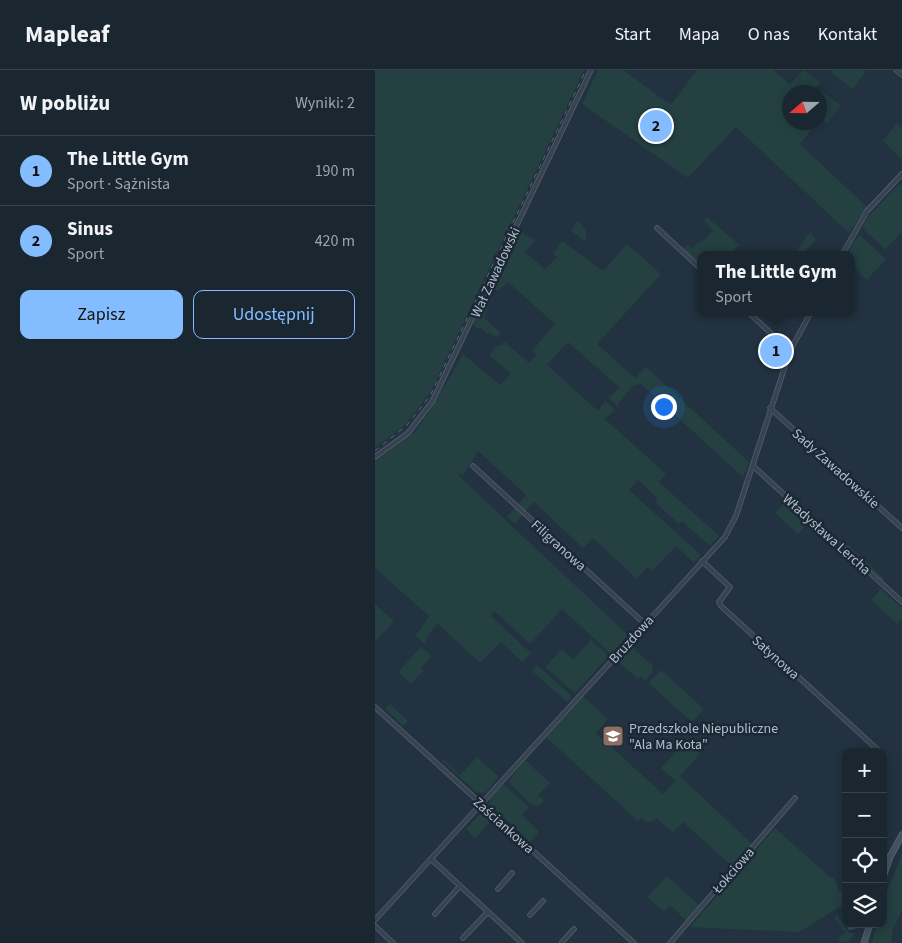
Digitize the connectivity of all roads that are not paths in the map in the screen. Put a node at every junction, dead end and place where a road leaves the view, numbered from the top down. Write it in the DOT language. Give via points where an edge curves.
graph roads {
  1 [pos="591,70"];
  2 [pos="896,70"];
  3 [pos="902,75"];
  4 [pos="902,174"];
  5 [pos="657,228"];
  6 [pos="844,251"];
  7 [pos="697,265"];
  8 [pos="752,316"];
  9 [pos="809,316"];
  10 [pos="790,351"];
  11 [pos="770,408"];
  12 [pos="375,457"];
  13 [pos="473,466"];
  14 [pos="753,466"];
  15 [pos="902,528"];
  16 [pos="702,561"];
  17 [pos="902,602"];
  18 [pos="645,624"];
  19 [pos="375,707"];
  20 [pos="876,748"];
  21 [pos="795,798"];
  22 [pos="481,804"];
  23 [pos="902,835"];
  24 [pos="431,859"];
  25 [pos="887,866"];
  26 [pos="513,873"];
  27 [pos="460,886"];
  28 [pos="498,889"];
  29 [pos="543,901"];
  30 [pos="488,912"];
  31 [pos="435,914"];
  32 [pos="530,915"];
  33 [pos="375,920"];
  34 [pos="375,926"];
  35 [pos="869,928"];
  36 [pos="574,929"];
  37 [pos="463,938"];
  38 [pos="516,938"];
  39 [pos="562,942"];
  40 [pos="393,943"];
  41 [pos="511,943"];
  42 [pos="522,943"];
  43 [pos="634,943"];
  44 [pos="670,943"];
  45 [pos="864,943"];
  1 -- 12 [label="street, Wał Zawadowski" via="432,402 408,433"];
  2 -- 3 [label="street"];
  4 -- 6 [label="street" via="867,211"];
  5 -- 7 [label="street"];
  8 -- 10 [label="street"];
  9 -- 10 [label="street, Bruzdowa"];
  10 -- 11 [label="street, Bruzdowa"];
  11 -- 14 [label="street, Bruzdowa"];
  11 -- 15 [label="street, Sady Zawadowskie"];
  13 -- 18 [label="street, Filigranowa"];
  14 -- 16 [label="street, Bruzdowa" via="729,532"];
  14 -- 17 [label="street, Władysława Lercha"];
  16 -- 18 [label="street, Bruzdowa"];
  16 -- 20 [label="street, Satynowa" via="730,587 719,602 721,606"];
  18 -- 22 [label="street, Bruzdowa"];
  19 -- 22 [label="street, Zaściankowa"];
  21 -- 44 [label="street, Łokciowa"];
  22 -- 24 [label="street, Bruzdowa"];
  22 -- 43 [label="street, Zaściankowa"];
  23 -- 25 [label="street"];
  24 -- 27 [label="street"];
  24 -- 33 [label="street, Bruzdowa"];
  26 -- 28 [label="street"];
  27 -- 30 [label="street"];
  27 -- 31 [label="street"];
  29 -- 32 [label="street"];
  30 -- 37 [label="street"];
  30 -- 38 [label="street"];
  34 -- 40 [label="street"];
  35 -- 45 [label="street"];
  36 -- 39 [label="street"];
  38 -- 41 [label="street"];
  38 -- 42 [label="street"];
}
